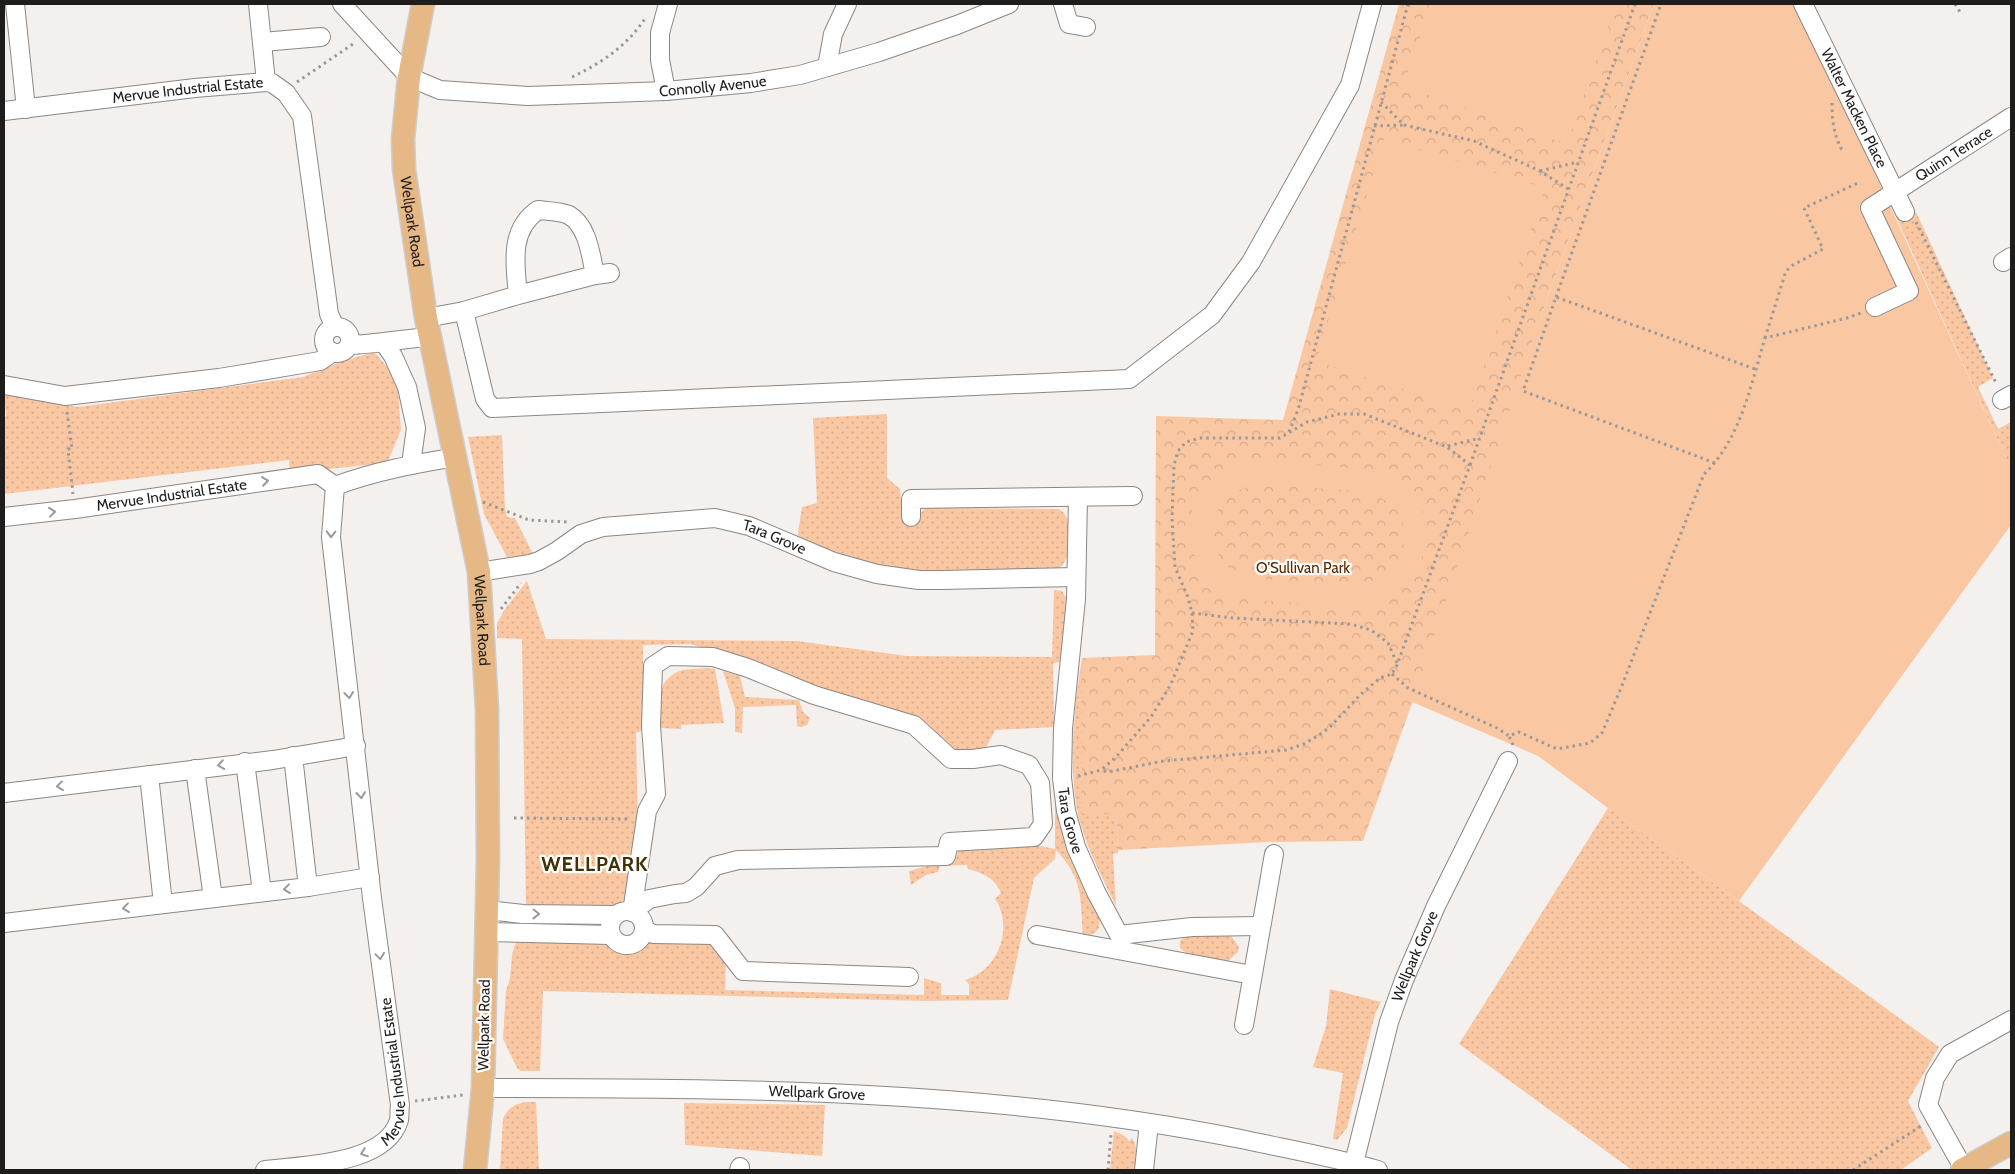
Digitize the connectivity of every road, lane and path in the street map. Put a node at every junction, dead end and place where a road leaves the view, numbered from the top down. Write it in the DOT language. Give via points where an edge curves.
graph roads {
  1 [pos="15,4"];
  2 [pos="258,4"];
  3 [pos="342,4"];
  4 [pos="423,4"];
  5 [pos="668,4"];
  6 [pos="847,4"];
  7 [pos="1009,4"];
  8 [pos="1063,4"];
  9 [pos="1372,4"];
  10 [pos="1408,4"];
  11 [pos="1635,4"];
  12 [pos="1661,4"];
  13 [pos="1804,4"];
  14 [pos="1955,4"];
  15 [pos="1960,12"];
  16 [pos="649,13"];
  17 [pos="1086,27"];
  18 [pos="368,31"];
  19 [pos="321,37"];
  20 [pos="262,42"];
  21 [pos="827,68"];
  22 [pos="408,77"];
  23 [pos="565,80"];
  24 [pos="273,85"];
  25 [pos="666,91"];
  26 [pos="1381,102"];
  27 [pos="26,109"];
  28 [pos="4,112"];
  29 [pos="2011,117"];
  30 [pos="1404,125"];
  31 [pos="1374,126"];
  32 [pos="1579,162"];
  33 [pos="1540,171"];
  34 [pos="1858,183"];
  35 [pos="1568,189"];
  36 [pos="1896,192"];
  37 [pos="1905,212"];
  38 [pos="518,295"];
  39 [pos="1556,297"];
  40 [pos="1875,308"];
  41 [pos="464,311"];
  42 [pos="335,327"];
  43 [pos="428,328"];
  44 [pos="1765,338"];
  45 [pos="384,343"];
  46 [pos="349,345"];
  47 [pos="332,352"];
  48 [pos="1755,369"];
  49 [pos="4,385"];
  50 [pos="64,396"];
  51 [pos="2007,398"];
  52 [pos="1289,432"];
  53 [pos="1480,438"];
  54 [pos="1447,446"];
  55 [pos="456,457"];
  56 [pos="1715,463"];
  57 [pos="411,464"];
  58 [pos="1470,465"];
  59 [pos="335,486"];
  60 [pos="464,495"];
  61 [pos="1133,496"];
  62 [pos="1078,497"];
  63 [pos="75,509"];
  64 [pos="4,517"];
  65 [pos="911,517"];
  66 [pos="570,522"];
  67 [pos="539,561"];
  68 [pos="479,572"];
  69 [pos="1076,578"];
  70 [pos="1192,613"];
  71 [pos="482,632"];
  72 [pos="1397,665"];
  73 [pos="1392,674"];
  74 [pos="1509,736"];
  75 [pos="356,746"];
  76 [pos="293,756"];
  77 [pos="1508,761"];
  78 [pos="245,762"];
  79 [pos="196,769"];
  80 [pos="1101,770"];
  81 [pos="149,775"];
  82 [pos="1062,778"];
  83 [pos="4,793"];
  84 [pos="514,818"];
  85 [pos="646,818"];
  86 [pos="1274,854"];
  87 [pos="370,877"];
  88 [pos="308,887"];
  89 [pos="262,892"];
  90 [pos="213,898"];
  91 [pos="163,904"];
  92 [pos="487,910"];
  93 [pos="632,912"];
  94 [pos="615,915"];
  95 [pos="4,923"];
  96 [pos="1261,926"];
  97 [pos="644,929"];
  98 [pos="486,932"];
  99 [pos="611,934"];
  100 [pos="1037,935"];
  101 [pos="1118,943"];
  102 [pos="1252,975"];
  103 [pos="909,977"];
  104 [pos="2011,1020"];
  105 [pos="1244,1025"];
  106 [pos="482,1090"];
  107 [pos="400,1105"];
  108 [pos="1113,1118"];
  109 [pos="1935,1118"];
  110 [pos="1150,1123"];
  111 [pos="2011,1142"];
  112 [pos="1354,1163"];
  113 [pos="265,1170"];
  114 [pos="475,1170"];
  115 [pos="1108,1170"];
  116 [pos="1144,1170"];
  117 [pos="1378,1170"];
  118 [pos="1853,1170"];
  119 [pos="1963,1170"];
  1 -- 27 [label="street"];
  2 -- 20 [label="street"];
  3 -- 18 [label="street"];
  4 -- 22 [label="main road, Wellpark Road"];
  5 -- 25 [label="street" via="660,33 660,60"];
  6 -- 21 [label="street" via="833,34"];
  7 -- 21 [label="street, Connolly Avenue" via="957,25"];
  8 -- 17 [label="street" via="1069,24"];
  9 -- 41 [label="street" via="1350,85 1251,262 1212,315 1129,379 492,408 485,399"];
  10 -- 26 [label="path"];
  11 -- 32 [label="path"];
  12 -- 39 [label="path"];
  13 -- 36 [label="street, Walter Macken Place"];
  14 -- 15 [label="path"];
  16 -- 23 [label="path" via="624,45 592,68"];
  18 -- 22 [label="street"];
  18 -- 24 [label="path" via="300,81"];
  19 -- 20 [label="street"];
  20 -- 24 [label="street"];
  21 -- 25 [label="street, Connolly Avenue" via="752,83"];
  22 -- 25 [label="street, Connolly Avenue" via="440,90 528,96"];
  22 -- 43 [label="main road, Wellpark Road" via="404,169"];
  24 -- 27 [label="street, Mervue Industrial Estate" via="195,88"];
  24 -- 42 [label="street, Mervue Industrial Estate" via="286,93 302,116 329,314"];
  26 -- 30 [label="path"];
  26 -- 31 [label="path"];
  27 -- 28 [label="street, Mervue Industrial Estate"];
  29 -- 36 [label="street, Quinn Terrace"];
  30 -- 31 [label="path"];
  30 -- 33 [label="path" via="1474,141"];
  31 -- 52 [label="path" via="1298,410"];
  32 -- 33 [label="path"];
  32 -- 35 [label="path"];
  33 -- 35 [label="path"];
  34 -- 44 [label="path" via="1804,208 1823,248 1786,271"];
  35 -- 53 [label="path"];
  36 -- 37 [label="street, Walter Macken Place"];
  36 -- 40 [label="street, Quinn Terrace" via="1870,208 1909,290"];
  37 -- 51 [label="path" via="1914,218"];
  38 -- 38 [label="street" via="602,274 581,228 568,215 538,210 527,217 519,231 515,256"];
  38 -- 41 [label="street"];
  39 -- 48 [label="path"];
  39 -- 56 [label="path" via="1523,391"];
  40 -- 44 [label="path"];
  41 -- 43 [label="street"];
  42 -- 46 [label="street, Mervue Industrial Estate" via="348,333"];
  42 -- 47 [label="street" via="327,331 324,339"];
  43 -- 45 [label="street" via="405,339"];
  43 -- 55 [label="main road, Wellpark Road"];
  44 -- 48 [label="path"];
  45 -- 46 [label="street"];
  45 -- 57 [label="street" via="407,387 416,428"];
  46 -- 47 [label="street" via="344,351"];
  47 -- 50 [label="street" via="320,361 219,378"];
  48 -- 56 [label="path" via="1735,432"];
  49 -- 50 [label="street"];
  50 -- 63 [label="path" via="72,449 68,449"];
  52 -- 54 [label="path" via="1307,422 1339,414 1364,414"];
  52 -- 70 [label="path" via="1280,438 1200,438 1186,442 1178,451 1174,464 1172,518 1175,567"];
  53 -- 54 [label="path"];
  53 -- 58 [label="path"];
  54 -- 58 [label="path"];
  55 -- 57 [label="street"];
  55 -- 60 [label="main road, Wellpark Road"];
  56 -- 74 [label="path" via="1704,474 1602,734 1590,743 1557,749 1519,732"];
  57 -- 59 [label="street"];
  58 -- 72 [label="path"];
  63 -- 59 [label="street, Mervue Industrial Estate, one-way" via="318,474"];
  59 -- 75 [label="street, Mervue Industrial Estate, one-way" via="330,537"];
  60 -- 66 [label="path" via="529,520"];
  60 -- 68 [label="main road, Wellpark Road"];
  61 -- 62 [label="street"];
  62 -- 65 [label="street" via="911,499"];
  62 -- 69 [label="street, Tara Grove"];
  64 -- 63 [label="street, Mervue Industrial Estate, one-way"];
  67 -- 68 [label="street, Tara Grove"];
  67 -- 69 [label="street, Tara Grove" via="590,530 715,518 749,526 827,559 877,574 918,580"];
  67 -- 71 [label="path"];
  68 -- 71 [label="main road, Wellpark Road"];
  69 -- 82 [label="street, Tara Grove"];
  70 -- 72 [label="path" via="1351,624 1372,630 1388,643"];
  70 -- 80 [label="path" via="1193,630 1171,684 1151,717"];
  71 -- 92 [label="main road, Wellpark Road" via="487,709"];
  72 -- 73 [label="path"];
  73 -- 74 [label="path" via="1408,688"];
  73 -- 80 [label="path" via="1380,678 1320,735 1286,750 1164,761 1108,772"];
  74 -- 77 [label="path" via="1513,742"];
  75 -- 76 [label="street"];
  75 -- 87 [label="street, Mervue Industrial Estate, one-way"];
  76 -- 78 [label="street"];
  76 -- 88 [label="street"];
  77 -- 112 [label="street, Wellpark Grove" via="1436,906 1404,980 1389,1022"];
  78 -- 79 [label="street, one-way"];
  78 -- 89 [label="street"];
  79 -- 81 [label="street"];
  79 -- 90 [label="street"];
  80 -- 82 [label="path"];
  81 -- 83 [label="street, one-way"];
  81 -- 91 [label="street"];
  82 -- 101 [label="street, Tara Grove" via="1066,811 1076,846"];
  84 -- 85 [label="path"];
  85 -- 93 [label="street"];
  85 -- 93 [label="street" via="656,794 651,726 653,666 668,656 713,657 814,696 914,726 951,758 973,760 1001,755 1029,765 1040,783 1043,824 1034,837 950,842 946,856 738,860 715,866 686,893 650,899"];
  86 -- 96 [label="street"];
  87 -- 88 [label="street"];
  87 -- 107 [label="street, Mervue Industrial Estate, one-way"];
  88 -- 89 [label="street, one-way"];
  89 -- 90 [label="street"];
  90 -- 91 [label="street"];
  91 -- 95 [label="street, one-way"];
  92 -- 94 [label="street, one-way" via="523,914"];
  92 -- 98 [label="main road, Wellpark Road"];
  93 -- 94 [label="street"];
  93 -- 97 [label="street" via="640,917"];
  94 -- 99 [label="street" via="610,926"];
  96 -- 101 [label="street" via="1192,927"];
  96 -- 102 [label="street"];
  97 -- 99 [label="street" via="639,939 629,945 618,943"];
  97 -- 103 [label="street" via="653,934 715,935 743,971"];
  98 -- 99 [label="street"];
  98 -- 106 [label="main road, Wellpark Road"];
  100 -- 101 [label="street"];
  101 -- 102 [label="street"];
  102 -- 105 [label="street"];
  104 -- 109 [label="street" via="1950,1054 1935,1078 1928,1105"];
  106 -- 107 [label="path"];
  106 -- 108 [label="street, Wellpark Grove" via="877,1094"];
  106 -- 114 [label="main road, Wellpark Road"];
  107 -- 113 [label="street, Mervue Industrial Estate, one-way" via="399,1121 378,1148 351,1158"];
  108 -- 110 [label="street, Wellpark Grove"];
  108 -- 115 [label="path"];
  109 -- 118 [label="path"];
  109 -- 119 [label="street"];
  110 -- 112 [label="street, Wellpark Grove"];
  110 -- 116 [label="street"];
  111 -- 119 [label="main road"];
  112 -- 117 [label="street, Wellpark Grove"];
}
